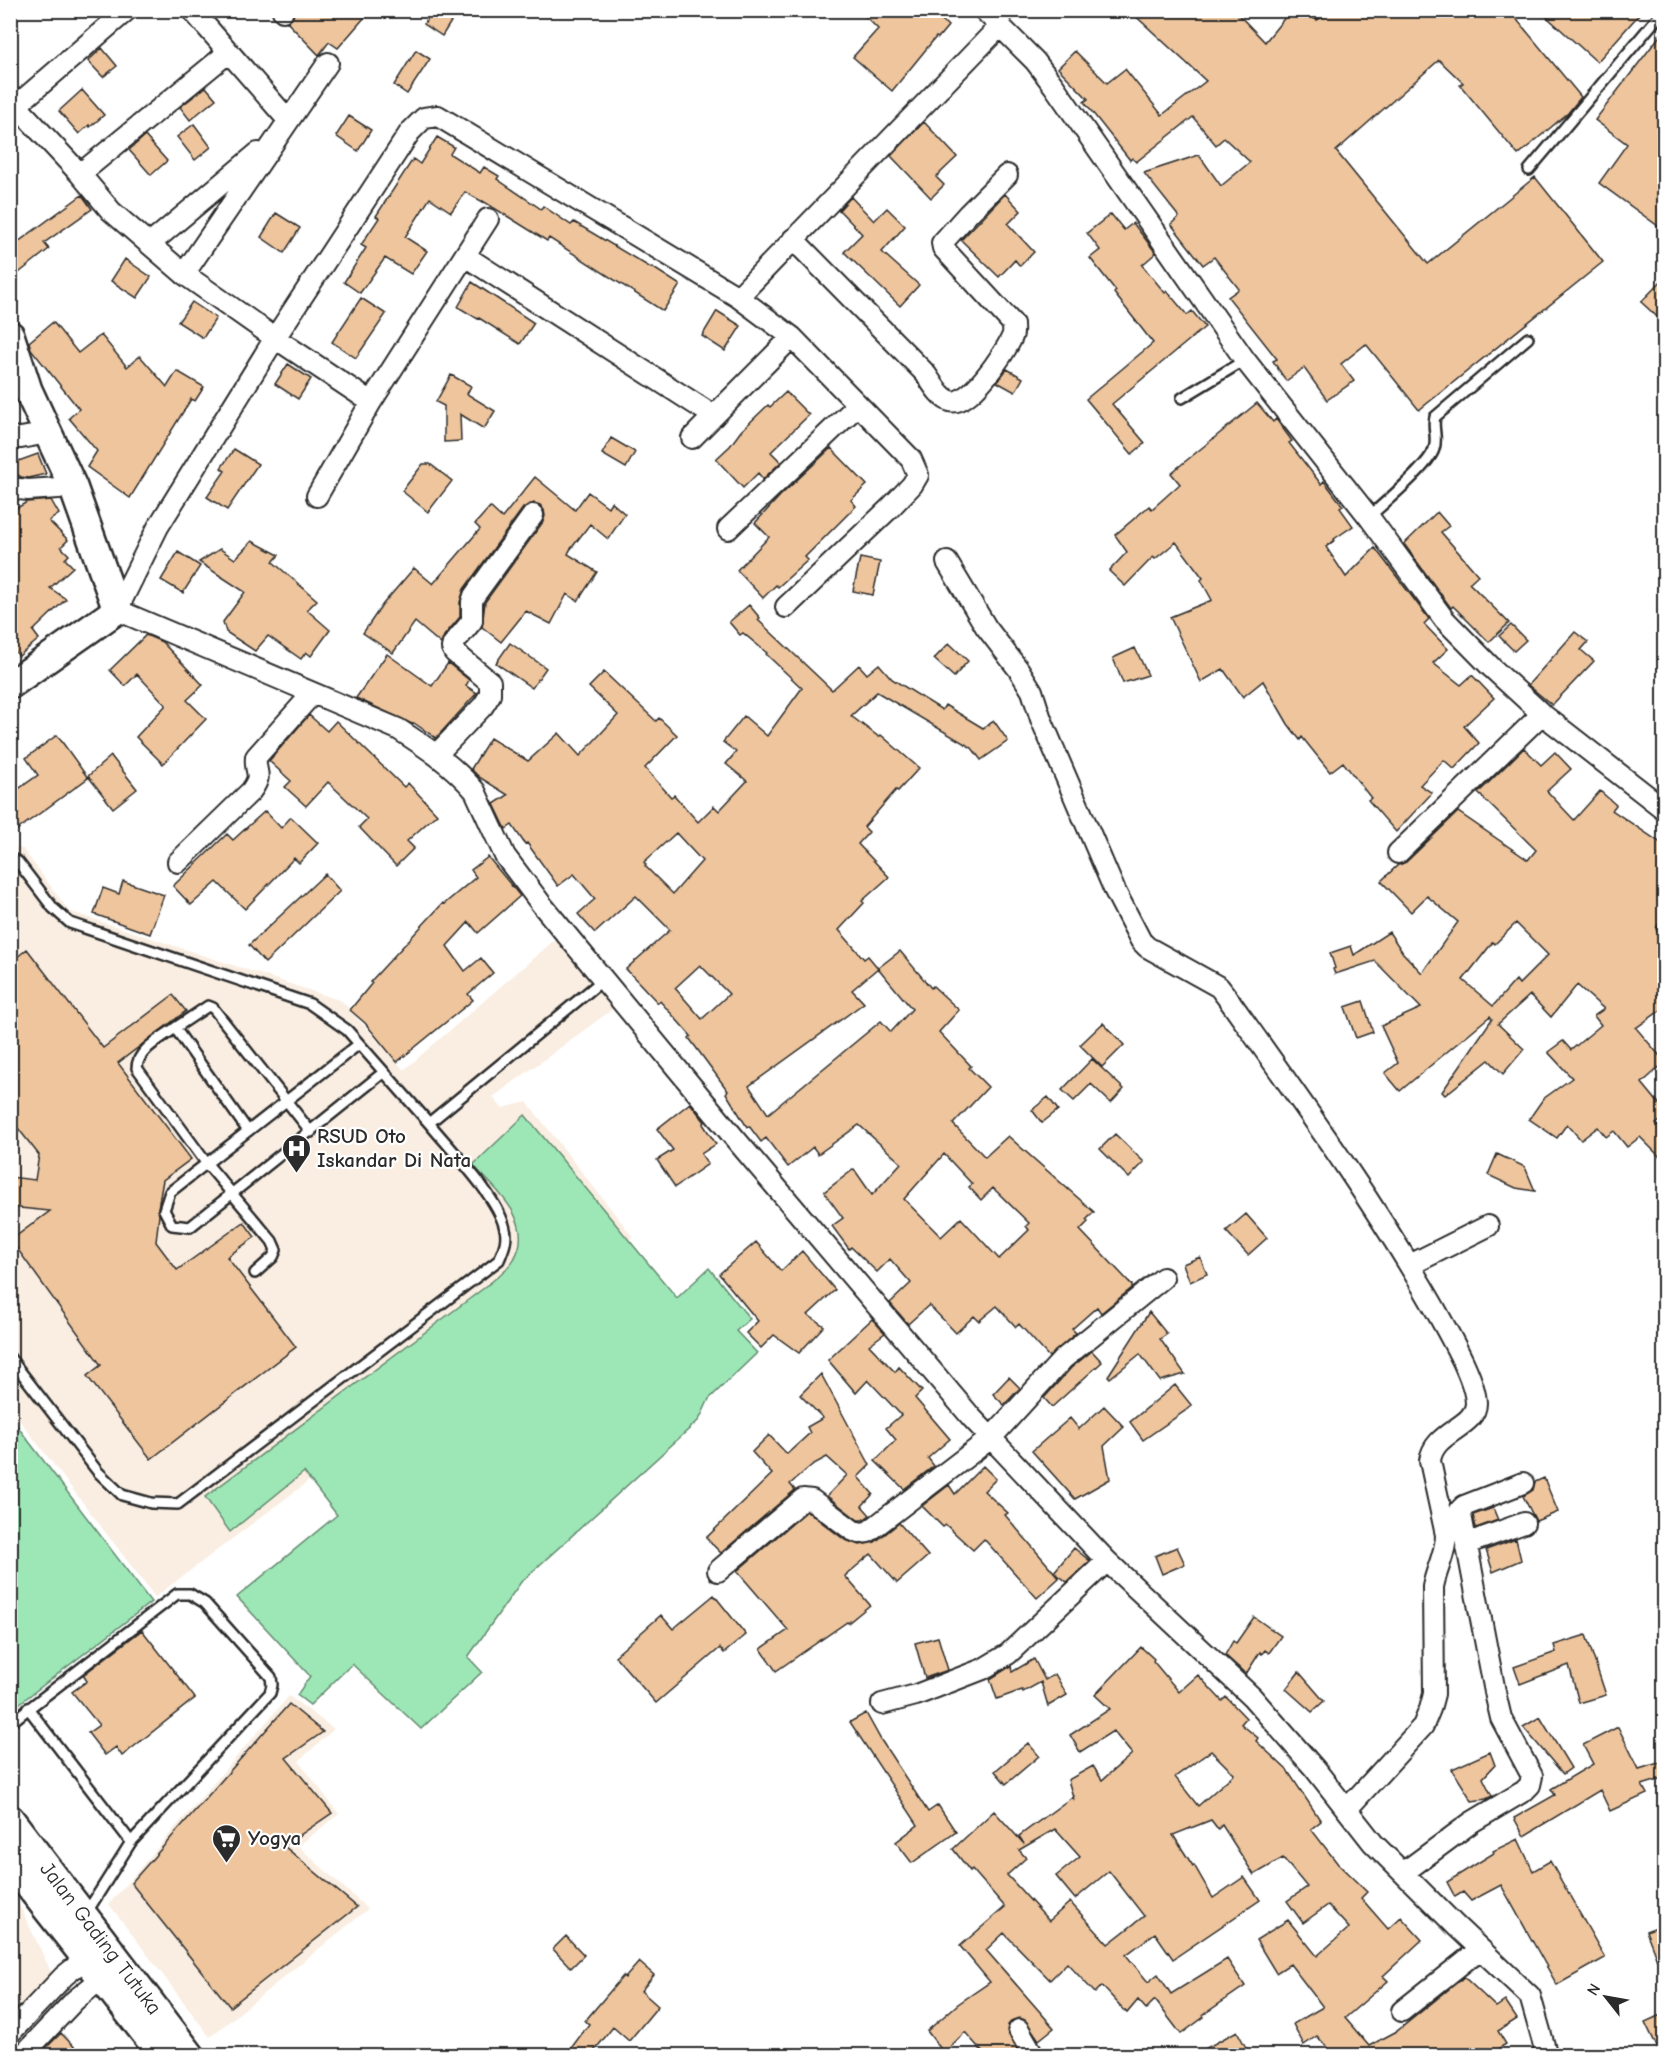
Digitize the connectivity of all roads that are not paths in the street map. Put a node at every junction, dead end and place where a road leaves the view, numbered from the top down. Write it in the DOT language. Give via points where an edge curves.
graph roads {
  1 [pos="127,10"];
  2 [pos="192,10"];
  3 [pos="984,10"];
  4 [pos="1664,10"];
  5 [pos="1000,25"];
  6 [pos="229,52"];
  7 [pos="328,63"];
  8 [pos="14,102"];
  9 [pos="288,120"];
  10 [pos="277,136"];
  11 [pos="1529,170"];
  12 [pos="80,174"];
  13 [pos="1007,176"];
  14 [pos="488,219"];
  15 [pos="794,239"];
  16 [pos="150,244"];
  17 [pos="465,256"];
  18 [pos="184,274"];
  19 [pos="738,297"];
  20 [pos="10,335"];
  21 [pos="792,337"];
  22 [pos="274,338"];
  23 [pos="1528,338"];
  24 [pos="1245,360"];
  25 [pos="1182,398"];
  26 [pos="371,402"];
  27 [pos="858,405"];
  28 [pos="714,416"];
  29 [pos="48,433"];
  30 [pos="10,437"];
  31 [pos="692,438"];
  32 [pos="73,487"];
  33 [pos="10,488"];
  34 [pos="317,496"];
  35 [pos="533,515"];
  36 [pos="1369,517"];
  37 [pos="728,529"];
  38 [pos="947,562"];
  39 [pos="786,607"];
  40 [pos="117,610"];
  41 [pos="10,685"];
  42 [pos="313,693"];
  43 [pos="1542,714"];
  44 [pos="437,754"];
  45 [pos="1665,809"];
  46 [pos="1398,853"];
  47 [pos="10,858"];
  48 [pos="178,862"];
  49 [pos="604,979"];
  50 [pos="175,1028"];
  51 [pos="359,1044"];
  52 [pos="384,1072"];
  53 [pos="288,1101"];
  54 [pos="429,1123"];
  55 [pos="248,1131"];
  56 [pos="311,1132"];
  57 [pos="207,1164"];
  58 [pos="233,1194"];
  59 [pos="1488,1226"];
  60 [pos="1410,1265"];
  61 [pos="255,1273"];
  62 [pos="1163,1278"];
  63 [pos="10,1358"];
  64 [pos="991,1438"];
  65 [pos="1523,1483"];
  66 [pos="1524,1523"];
  67 [pos="1466,1544"];
  68 [pos="1107,1561"];
  69 [pos="718,1571"];
  70 [pos="882,1704"];
  71 [pos="28,1708"];
  72 [pos="10,1723"];
  73 [pos="1347,1809"];
  74 [pos="10,1819"];
  75 [pos="131,1842"];
  76 [pos="10,1862"];
  77 [pos="1403,1873"];
  78 [pos="84,1917"];
  79 [pos="1480,1949"];
  80 [pos="103,1961"];
  81 [pos="1402,2011"];
  82 [pos="1020,2030"];
  83 [pos="10,2032"];
  84 [pos="22,2055"];
  85 [pos="163,2055"];
  86 [pos="191,2055"];
  87 [pos="1035,2055"];
  88 [pos="1547,2055"];
  1 -- 8 [label="street"];
  2 -- 6 [label="street"];
  3 -- 5 [label="street"];
  4 -- 11 [label="lane"];
  5 -- 15 [label="street"];
  5 -- 24 [label="street" via="1054,86"];
  6 -- 9 [label="street"];
  6 -- 12 [label="street"];
  7 -- 9 [label="street"];
  8 -- 12 [label="street"];
  9 -- 10 [label="street"];
  10 -- 16 [label="street"];
  10 -- 18 [label="street"];
  12 -- 16 [label="street" via="111,211"];
  13 -- 15 [label="street" via="942,243 1013,324 1014,335 1003,353 972,393 958,402 944,397"];
  14 -- 17 [label="street"];
  15 -- 19 [label="street"];
  16 -- 18 [label="street"];
  17 -- 26 [label="street"];
  17 -- 28 [label="street"];
  18 -- 22 [label="street"];
  19 -- 21 [label="street"];
  19 -- 22 [label="street" via="438,116 424,118 410,132"];
  20 -- 29 [label="main road" via="28,390"];
  21 -- 27 [label="street"];
  21 -- 28 [label="street"];
  22 -- 26 [label="street"];
  22 -- 40 [label="street" via="158,527"];
  23 -- 36 [label="lane" via="1435,417 1436,441 1431,457"];
  24 -- 25 [label="lane"];
  24 -- 36 [label="street"];
  26 -- 34 [label="street"];
  27 -- 37 [label="street"];
  27 -- 39 [label="street" via="911,459 918,475 891,508"];
  28 -- 31 [label="street"];
  29 -- 30 [label="street"];
  29 -- 32 [label="main road"];
  32 -- 33 [label="street"];
  32 -- 40 [label="main road"];
  35 -- 44 [label="street" via="474,596 472,621 452,648 490,682 490,695"];
  36 -- 43 [label="street" via="1444,619"];
  38 -- 60 [label="street" via="986,627 1032,691 1114,889 1140,940 1147,948 1219,987 1333,1147"];
  40 -- 41 [label="main road"];
  40 -- 42 [label="street"];
  42 -- 44 [label="street" via="398,729"];
  42 -- 48 [label="street" via="256,757 259,773 251,791"];
  43 -- 45 [label="street"];
  43 -- 46 [label="street"];
  44 -- 49 [label="street" via="475,791 506,856"];
  47 -- 51 [label="lane" via="18,862 53,908 70,923 310,1004"];
  49 -- 54 [label="lane"];
  49 -- 64 [label="street"];
  50 -- 53 [label="lane" via="211,1006"];
  50 -- 55 [label="lane"];
  50 -- 57 [label="lane" via="140,1055 137,1068"];
  51 -- 52 [label="lane"];
  51 -- 53 [label="lane"];
  52 -- 54 [label="lane"];
  52 -- 56 [label="lane"];
  53 -- 55 [label="lane"];
  53 -- 56 [label="lane"];
  54 -- 63 [label="lane" via="493,1200 506,1229 499,1260 178,1504 151,1503 122,1495 98,1472"];
  55 -- 57 [label="lane"];
  56 -- 58 [label="lane"];
  57 -- 58 [label="lane"];
  57 -- 58 [label="lane" via="171,1192 164,1210 172,1225 190,1227"];
  58 -- 61 [label="lane" via="276,1250"];
  59 -- 60 [label="street"];
  60 -- 73 [label="street" via="1449,1334 1474,1389 1476,1409 1431,1452 1446,1546 1433,1587 1434,1694 1430,1709 1423,1726"];
  62 -- 64 [label="street" via="1063,1359"];
  64 -- 68 [label="street"];
  64 -- 69 [label="street" via="868,1532 852,1530 812,1500 803,1499"];
  65 -- 67 [label="street" via="1462,1507"];
  66 -- 67 [label="street"];
  67 -- 77 [label="street" via="1501,1718 1532,1776 1524,1791 1472,1822"];
  68 -- 70 [label="street" via="1008,1654 983,1669"];
  68 -- 73 [label="street" via="1252,1697"];
  71 -- 72 [label="lane"];
  71 -- 75 [label="lane"];
  71 -- 75 [label="lane" via="177,1594 190,1594 205,1603 271,1677 270,1693"];
  73 -- 77 [label="street"];
  74 -- 78 [label="main road, Jalan Gading Tutuka"];
  75 -- 78 [label="lane"];
  76 -- 80 [label="main road, Jalan Gading Tutuka"];
  77 -- 79 [label="street"];
  78 -- 80 [label="main road, Jalan Gading Tutuka"];
  79 -- 81 [label="street"];
  79 -- 88 [label="street" via="1530,1996"];
  80 -- 83 [label="street" via="64,1976"];
  80 -- 84 [label="street" via="75,2000"];
  80 -- 85 [label="main road, Jalan Gading Tutuka"];
  80 -- 86 [label="main road, Jalan Gading Tutuka"];
  82 -- 87 [label="street"];
}
